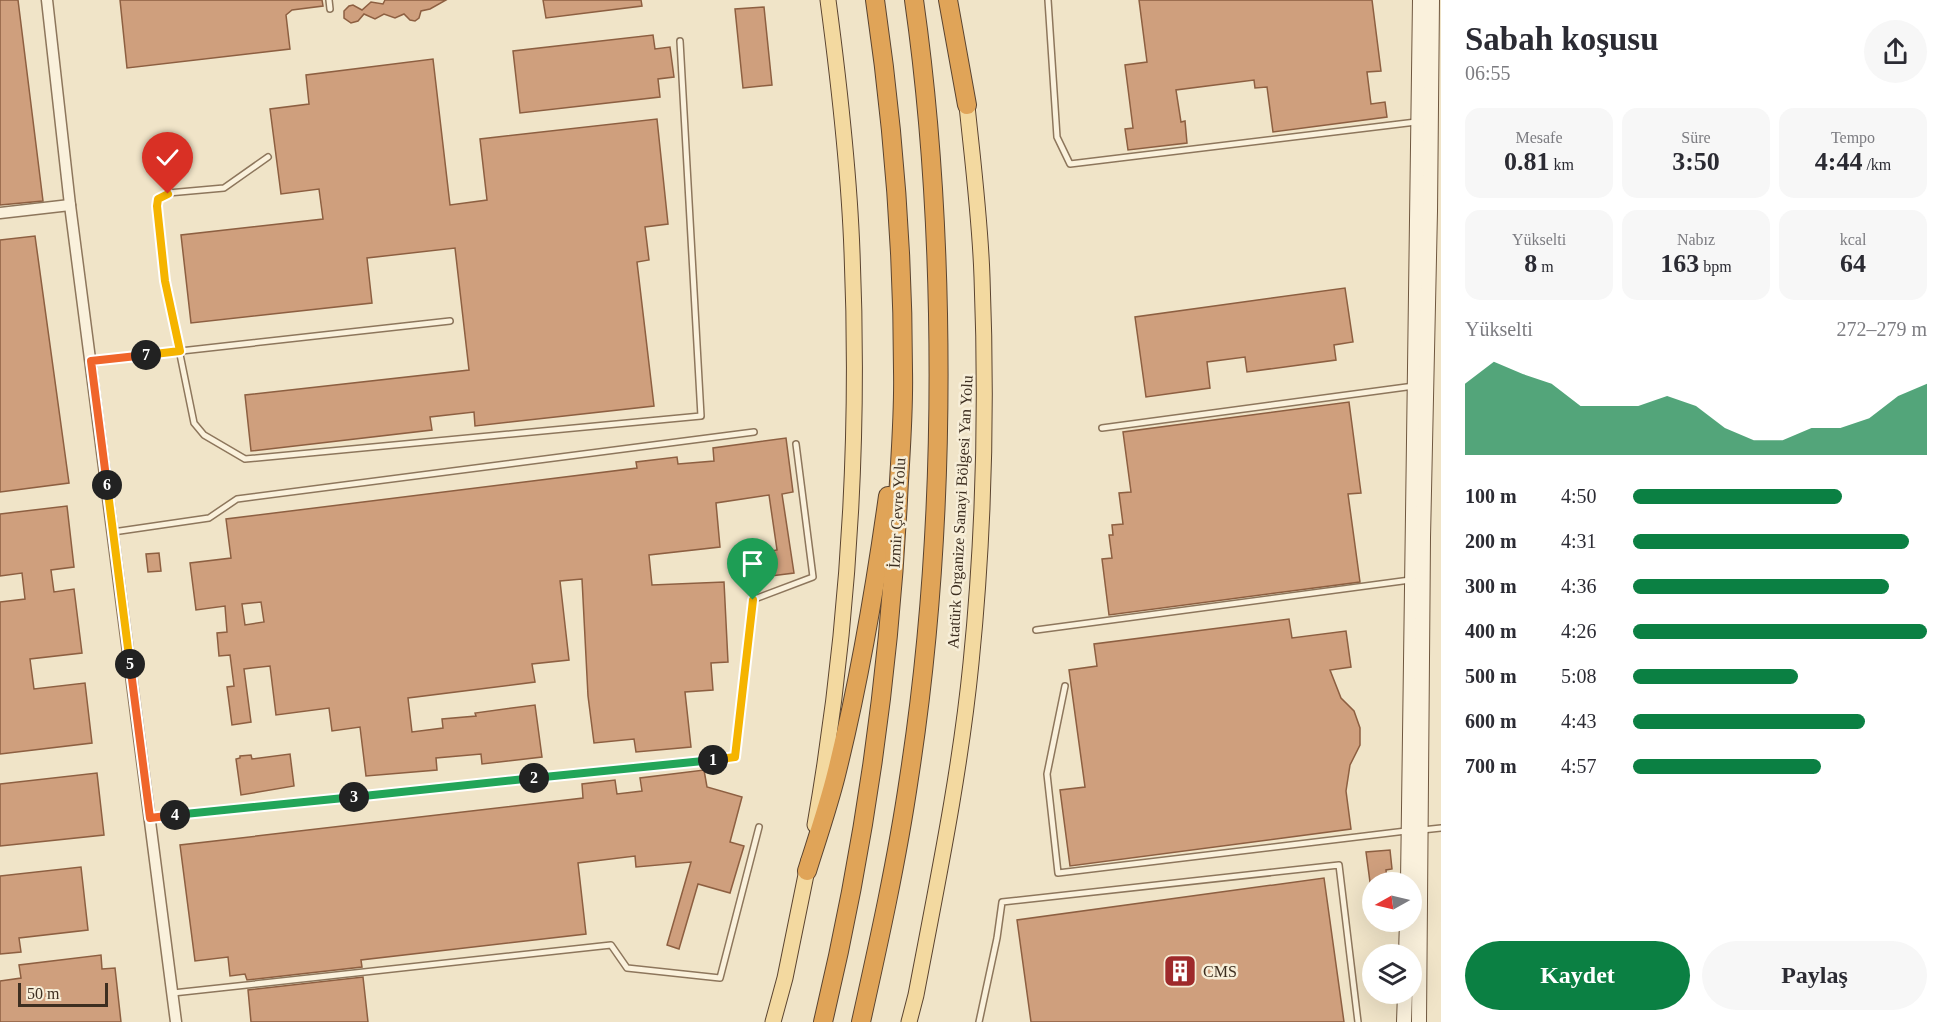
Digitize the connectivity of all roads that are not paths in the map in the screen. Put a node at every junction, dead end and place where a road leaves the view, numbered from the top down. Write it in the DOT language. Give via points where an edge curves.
graph roads {
  1 [pos="47,0"];
  2 [pos="329,0"];
  3 [pos="828,0"];
  4 [pos="875,0"];
  5 [pos="914,0"];
  6 [pos="948,0"];
  7 [pos="956,0"];
  8 [pos="1048,0"];
  9 [pos="1420,0"];
  10 [pos="1432,0"];
  11 [pos="330,9"];
  12 [pos="680,41"];
  13 [pos="967,105"];
  14 [pos="1418,122"];
  15 [pos="268,157"];
  16 [pos="70,205"];
  17 [pos="1436,211"];
  18 [pos="0,213"];
  19 [pos="1435,238"];
  20 [pos="450,321"];
  21 [pos="180,351"];
  22 [pos="91,361"];
  23 [pos="903,372"];
  24 [pos="1414,386"];
  25 [pos="1102,428"];
  26 [pos="754,432"];
  27 [pos="796,444"];
  28 [pos="113,532"];
  29 [pos="1412,579"];
  30 [pos="1036,630"];
  31 [pos="1065,686"];
  32 [pos="150,818"];
  33 [pos="759,827"];
  34 [pos="1441,828"];
  35 [pos="1415,830"];
  36 [pos="807,871"];
  37 [pos="1409,872"];
  38 [pos="173,993"];
  39 [pos="1405,1004"];
  40 [pos="176,1022"];
  41 [pos="774,1022"];
  42 [pos="823,1022"];
  43 [pos="861,1022"];
  44 [pos="909,1022"];
  45 [pos="979,1022"];
  46 [pos="1358,1022"];
  47 [pos="1404,1022"];
  48 [pos="1419,1022"];
  1 -- 16 [label="street"];
  2 -- 11 [label="lane"];
  3 -- 36 [label="main road" via="845,146 852,251 853,457 843,620"];
  4 -- 23 [label="highway, İzmir Çevre Yolu" via="894,167"];
  5 -- 43 [label="highway" via="927,98 936,226 939,452 925,656 909,778"];
  6 -- 13 [label="highway"];
  7 -- 13 [label="main road, Atatürk Organize Sanayi Bölgesi Yan Yolu"];
  8 -- 14 [label="lane" via="1056,137 1070,164"];
  9 -- 14 [label="street"];
  10 -- 17 [label="street"];
  12 -- 21 [label="lane" via="701,416 245,459 204,435 194,423"];
  13 -- 44 [label="main road, Atatürk Organize Sanayi Bölgesi Yan Yolu" via="982,274 984,430 979,560 971,663 955,784"];
  14 -- 24 [label="street"];
  15 -- 21 [label="lane" via="224,188 168,194 158,199 165,281"];
  16 -- 18 [label="street"];
  16 -- 22 [label="street"];
  17 -- 19 [label="street"];
  19 -- 35 [label="street"];
  20 -- 21 [label="lane"];
  21 -- 22 [label="lane"];
  22 -- 28 [label="street"];
  23 -- 36 [label="highway" via="874,593 836,777"];
  23 -- 42 [label="highway, İzmir Çevre Yolu" via="892,593 872,772 852,895"];
  24 -- 25 [label="lane"];
  24 -- 29 [label="street"];
  26 -- 28 [label="lane" via="237,500 209,518"];
  27 -- 32 [label="lane" via="813,577 753,600 735,757"];
  28 -- 32 [label="street"];
  29 -- 30 [label="lane"];
  29 -- 35 [label="street"];
  31 -- 35 [label="lane" via="1047,774 1058,873"];
  32 -- 38 [label="street"];
  33 -- 38 [label="lane" via="720,978 627,968 611,945"];
  34 -- 35 [label="lane"];
  35 -- 37 [label="street"];
  35 -- 48 [label="street"];
  36 -- 41 [label="main road"];
  38 -- 40 [label="street"];
  39 -- 47 [label="street"];
  45 -- 46 [label="lane" via="1002,902 1339,865"];
}
